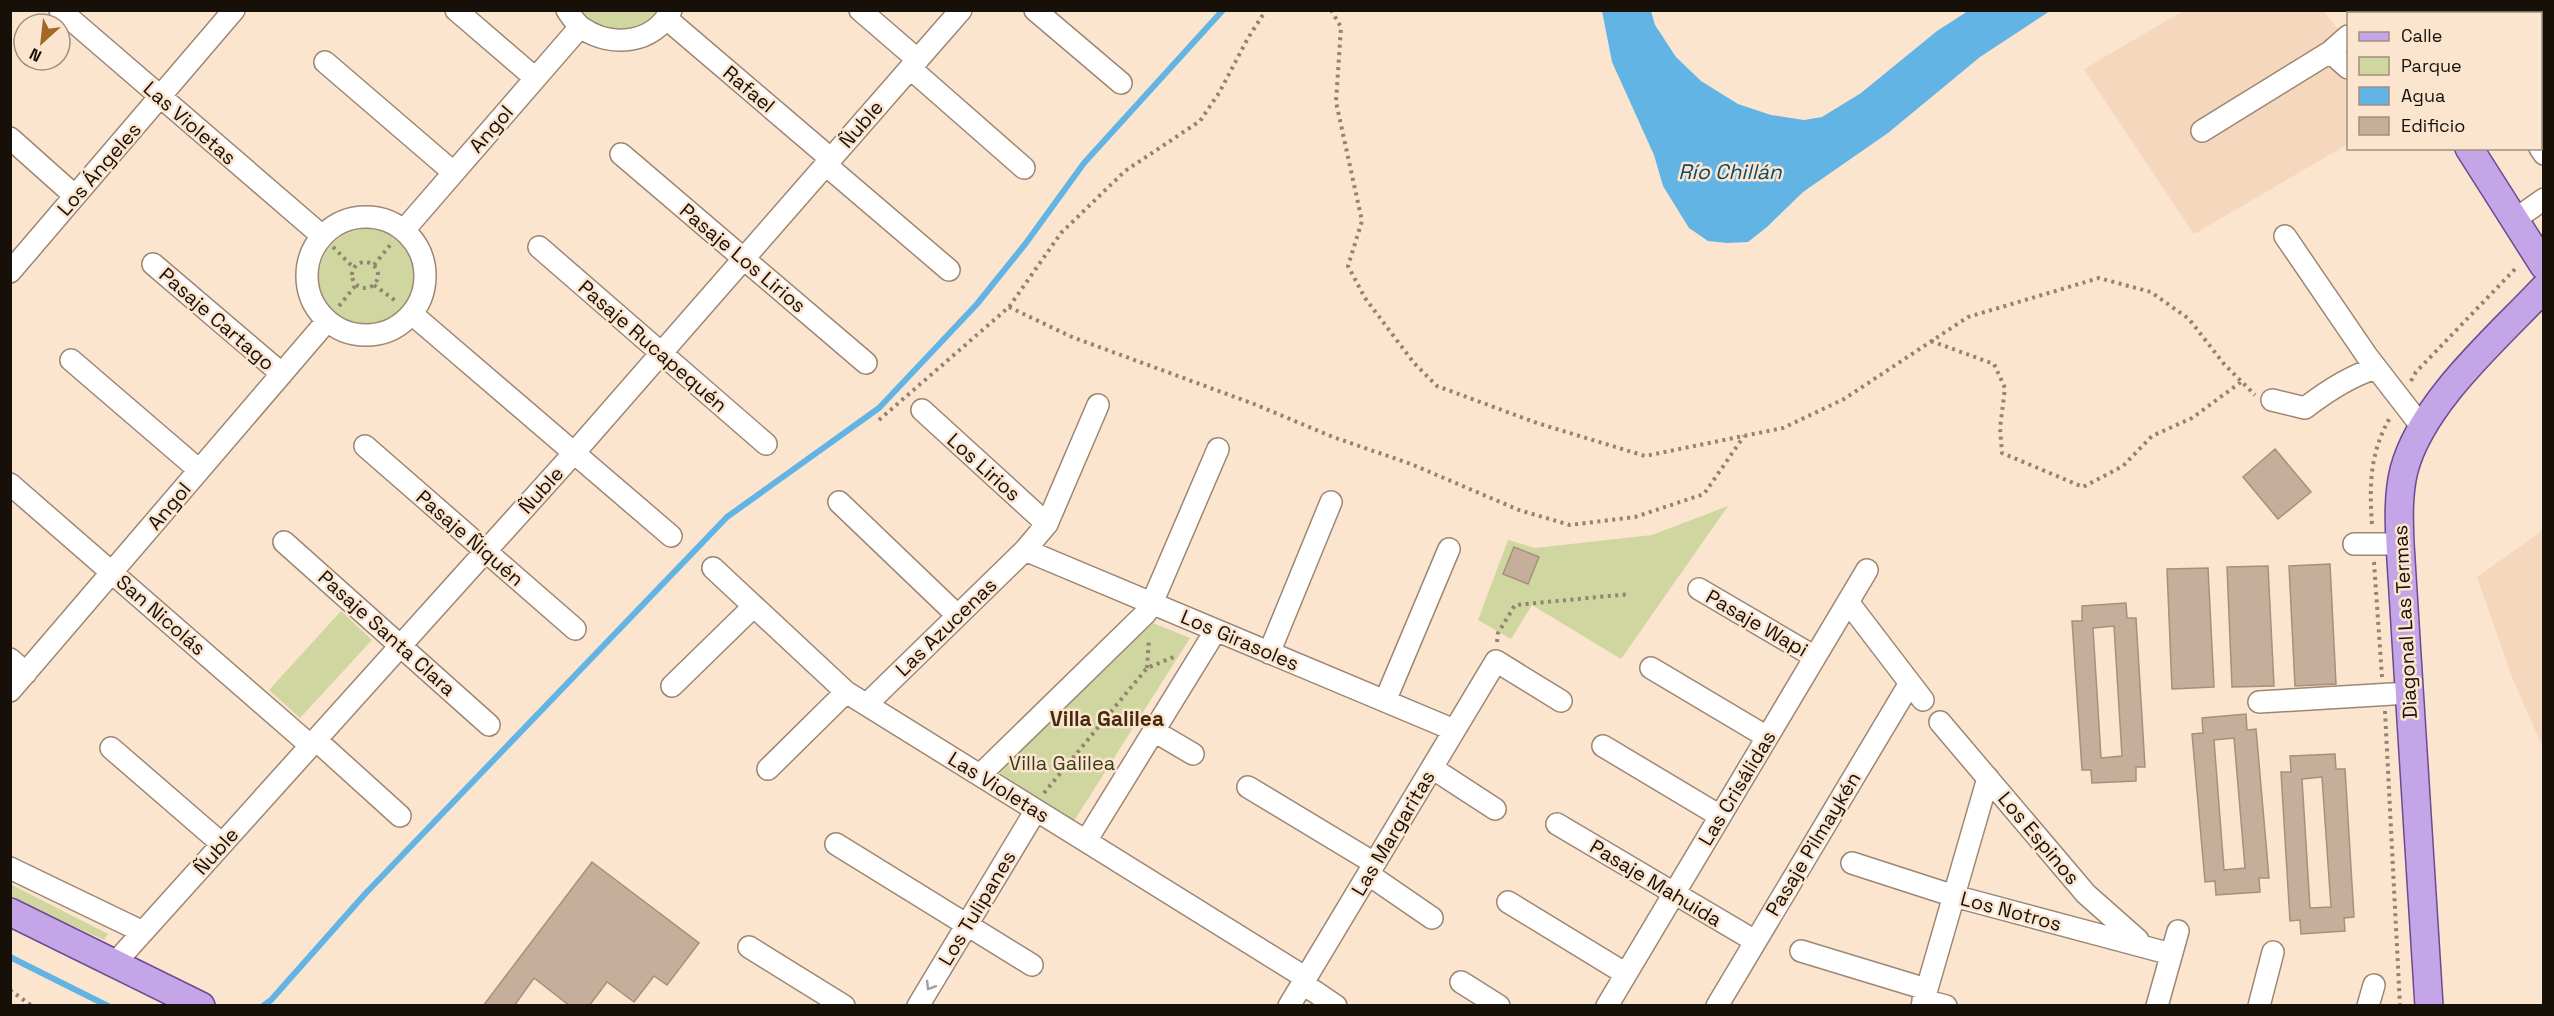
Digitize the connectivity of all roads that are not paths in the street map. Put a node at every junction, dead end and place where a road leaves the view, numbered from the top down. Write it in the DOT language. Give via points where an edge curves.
graph roads {
  1 [pos="60,10"];
  2 [pos="234,10"];
  3 [pos="456,10"];
  4 [pos="860,10"];
  5 [pos="961,10"];
  6 [pos="1035,10"];
  7 [pos="669,15"];
  8 [pos="573,19"];
  9 [pos="2347,38"];
  10 [pos="2330,52"];
  11 [pos="326,62"];
  12 [pos="914,64"];
  13 [pos="2347,66"];
  14 [pos="535,78"];
  15 [pos="1121,83"];
  16 [pos="160,97"];
  17 [pos="2202,131"];
  18 [pos="10,138"];
  19 [pos="2470,150"];
  20 [pos="621,154"];
  21 [pos="829,162"];
  22 [pos="1024,168"];
  23 [pos="453,172"];
  24 [pos="75,196"];
  25 [pos="2544,199"];
  26 [pos="2514,220"];
  27 [pos="404,230"];
  28 [pos="321,236"];
  29 [pos="2285,236"];
  30 [pos="539,247"];
  31 [pos="2540,255"];
  32 [pos="744,259"];
  33 [pos="153,264"];
  34 [pos="949,270"];
  35 [pos="10,272"];
  36 [pos="2544,288"];
  37 [pos="412,314"];
  38 [pos="327,321"];
  39 [pos="662,353"];
  40 [pos="71,360"];
  41 [pos="866,363"];
  42 [pos="2376,368"];
  43 [pos="282,374"];
  44 [pos="2272,400"];
  45 [pos="1098,405"];
  46 [pos="922,410"];
  47 [pos="2422,427"];
  48 [pos="766,444"];
  49 [pos="366,446"];
  50 [pos="1218,449"];
  51 [pos="574,453"];
  52 [pos="199,470"];
  53 [pos="10,484"];
  54 [pos="1331,501"];
  55 [pos="839,502"];
  56 [pos="1047,524"];
  57 [pos="671,536"];
  58 [pos="284,542"];
  59 [pos="2354,544"];
  60 [pos="2400,544"];
  61 [pos="1449,549"];
  62 [pos="1025,550"];
  63 [pos="486,551"];
  64 [pos="713,568"];
  65 [pos="1867,570"];
  66 [pos="112,572"];
  67 [pos="1699,589"];
  68 [pos="1848,602"];
  69 [pos="1152,603"];
  70 [pos="754,606"];
  71 [pos="957,615"];
  72 [pos="575,629"];
  73 [pos="1211,638"];
  74 [pos="401,646"];
  75 [pos="1269,652"];
  76 [pos="1815,657"];
  77 [pos="18,666"];
  78 [pos="1651,668"];
  79 [pos="1910,683"];
  80 [pos="672,686"];
  81 [pos="10,691"];
  82 [pos="846,692"];
  83 [pos="2409,693"];
  84 [pos="1923,700"];
  85 [pos="1385,701"];
  86 [pos="1561,701"];
  87 [pos="2259,702"];
  88 [pos="867,704"];
  89 [pos="1940,722"];
  90 [pos="489,725"];
  91 [pos="1455,730"];
  92 [pos="1154,731"];
  93 [pos="1767,737"];
  94 [pos="313,743"];
  95 [pos="1603,746"];
  96 [pos="111,748"];
  97 [pos="1193,754"];
  98 [pos="1432,768"];
  99 [pos="768,769"];
  100 [pos="980,775"];
  101 [pos="1988,778"];
  102 [pos="1248,787"];
  103 [pos="1495,809"];
  104 [pos="1036,810"];
  105 [pos="400,816"];
  106 [pos="1720,816"];
  107 [pos="1557,824"];
  108 [pos="1086,841"];
  109 [pos="222,844"];
  110 [pos="836,844"];
  111 [pos="1852,863"];
  112 [pos="10,868"];
  113 [pos="1371,869"];
  114 [pos="1674,894"];
  115 [pos="1954,896"];
  116 [pos="1508,902"];
  117 [pos="10,912"];
  118 [pos="1432,918"];
  119 [pos="967,925"];
  120 [pos="2178,931"];
  121 [pos="143,932"];
  122 [pos="1755,941"];
  123 [pos="2146,946"];
  124 [pos="749,947"];
  125 [pos="1802,951"];
  126 [pos="2273,952"];
  127 [pos="2171,954"];
  128 [pos="115,963"];
  129 [pos="1032,965"];
  130 [pos="1626,974"];
  131 [pos="1304,981"];
  132 [pos="1461,982"];
  133 [pos="2374,985"];
  134 [pos="1924,998"];
  135 [pos="201,1005"];
  136 [pos="844,1005"];
  137 [pos="918,1005"];
  138 [pos="1289,1005"];
  139 [pos="1336,1005"];
  140 [pos="1498,1005"];
  141 [pos="1607,1005"];
  142 [pos="1717,1005"];
  143 [pos="1946,1005"];
  144 [pos="2157,1005"];
  145 [pos="2259,1005"];
  146 [pos="2368,1005"];
  147 [pos="2429,1005"];
  1 -- 16 [label="street, Las Violetas"];
  2 -- 16 [label="street, Los Ángeles"];
  3 -- 14 [label="street"];
  4 -- 12 [label="street"];
  5 -- 12 [label="street, Ñuble"];
  6 -- 15 [label="street"];
  7 -- 8 [label="street, Rafael" via="647,35 624,42 601,39"];
  7 -- 21 [label="street, Rafael"];
  8 -- 14 [label="street, Angol"];
  9 -- 10 [label="street"];
  10 -- 13 [label="street"];
  10 -- 17 [label="street"];
  11 -- 23 [label="street"];
  12 -- 21 [label="street, Ñuble"];
  12 -- 22 [label="street"];
  14 -- 23 [label="street, Angol"];
  16 -- 24 [label="street, Los Ángeles"];
  16 -- 28 [label="street, Las Violetas"];
  18 -- 24 [label="street"];
  19 -- 26 [label="main road"];
  20 -- 32 [label="street, Pasaje Los Lirios"];
  21 -- 32 [label="street, Ñuble"];
  21 -- 34 [label="street, Rafael"];
  23 -- 27 [label="street, Angol"];
  24 -- 35 [label="street, Los Ángeles"];
  25 -- 26 [label="street"];
  26 -- 31 [label="main road"];
  27 -- 28 [label="street" via="391,222 361,217 347,219"];
  27 -- 37 [label="street" via="420,251 425,277 424,290"];
  28 -- 38 [label="street" via="308,259 307,286"];
  29 -- 42 [label="street"];
  30 -- 39 [label="street, Pasaje Rucapequén"];
  32 -- 39 [label="street, Ñuble"];
  32 -- 41 [label="street, Pasaje Los Lirios"];
  33 -- 43 [label="street, Pasaje Cartago"];
  36 -- 47 [label="main road, Diagonal Las Termas" via="2448,391"];
  37 -- 38 [label="street" via="396,327 377,334 350,333"];
  37 -- 51 [label="street"];
  38 -- 43 [label="street, Angol"];
  39 -- 48 [label="street, Pasaje Rucapequén"];
  39 -- 51 [label="street, Ñuble"];
  40 -- 52 [label="street"];
  42 -- 44 [label="street" via="2325,393 2306,408"];
  42 -- 47 [label="street"];
  43 -- 52 [label="street, Angol"];
  45 -- 56 [label="street, Las Azucenas"];
  46 -- 56 [label="street, Los Lirios"];
  47 -- 60 [label="main road, Diagonal Las Termas" via="2404,469"];
  49 -- 63 [label="street, Pasaje Ñiquén"];
  50 -- 69 [label="street"];
  51 -- 57 [label="street"];
  51 -- 63 [label="street, Ñuble"];
  52 -- 66 [label="street, Angol"];
  53 -- 66 [label="street, San Nicolás"];
  54 -- 75 [label="street"];
  55 -- 71 [label="street"];
  56 -- 62 [label="street, Las Azucenas"];
  58 -- 74 [label="street, Pasaje Santa Clara"];
  59 -- 60 [label="street"];
  60 -- 83 [label="main road, Diagonal Las Termas"];
  61 -- 85 [label="street"];
  62 -- 69 [label="street, Los Girasoles"];
  62 -- 71 [label="street, Las Azucenas"];
  63 -- 72 [label="street, Pasaje Ñiquén"];
  63 -- 74 [label="street, Ñuble"];
  64 -- 70 [label="street, Las Violetas"];
  65 -- 68 [label="street, Las Crisálidas"];
  66 -- 77 [label="street, Angol"];
  66 -- 94 [label="street, San Nicolás"];
  67 -- 76 [label="street, Pasaje Wapi"];
  68 -- 76 [label="street, Las Crisálidas"];
  68 -- 79 [label="street"];
  69 -- 73 [label="street, Los Girasoles"];
  69 -- 100 [label="street" via="1138,622"];
  70 -- 80 [label="street"];
  70 -- 82 [label="street, Las Violetas"];
  71 -- 88 [label="street, Las Azucenas"];
  73 -- 75 [label="street, Los Girasoles"];
  73 -- 92 [label="street"];
  74 -- 90 [label="street, Pasaje Santa Clara"];
  74 -- 94 [label="street, Ñuble"];
  75 -- 85 [label="street, Los Girasoles"];
  76 -- 93 [label="street, Las Crisálidas"];
  77 -- 81 [label="street, Angol"];
  78 -- 93 [label="street"];
  79 -- 84 [label="street"];
  79 -- 122 [label="street, Pasaje Pilmaykén"];
  82 -- 88 [label="street, Las Violetas"];
  82 -- 99 [label="street"];
  83 -- 87 [label="street"];
  83 -- 147 [label="main road, Diagonal Las Termas"];
  85 -- 91 [label="street, Los Girasoles"];
  86 -- 91 [label="street, Las Margaritas" via="1496,661"];
  88 -- 100 [label="street, Las Violetas"];
  89 -- 101 [label="street, Los Espinos"];
  91 -- 98 [label="street, Las Margaritas"];
  92 -- 97 [label="street"];
  92 -- 108 [label="street"];
  93 -- 106 [label="street, Las Crisálidas"];
  94 -- 105 [label="street, San Nicolás"];
  94 -- 109 [label="street, Ñuble"];
  95 -- 106 [label="street"];
  96 -- 109 [label="street"];
  98 -- 103 [label="street"];
  98 -- 113 [label="street, Las Margaritas"];
  100 -- 104 [label="street, Las Violetas"];
  101 -- 115 [label="street"];
  101 -- 123 [label="street, Los Espinos" via="2086,894"];
  102 -- 113 [label="street"];
  104 -- 108 [label="street, Las Violetas"];
  104 -- 119 [label="street, Los Tulipanes"];
  106 -- 114 [label="street, Las Crisálidas"];
  107 -- 114 [label="street, Pasaje Mahuida"];
  108 -- 131 [label="street, Las Violetas"];
  109 -- 121 [label="street, Ñuble"];
  110 -- 119 [label="street"];
  111 -- 115 [label="street, Los Notros"];
  112 -- 121 [label="street"];
  113 -- 118 [label="street"];
  113 -- 131 [label="street, Las Margaritas"];
  114 -- 122 [label="street, Pasaje Mahuida"];
  114 -- 130 [label="street, Las Crisálidas"];
  115 -- 123 [label="street, Los Notros"];
  115 -- 134 [label="street"];
  116 -- 130 [label="street"];
  117 -- 128 [label="main road"];
  119 -- 129 [label="street"];
  119 -- 137 [label="street, Los Tulipanes, one-way"];
  120 -- 127 [label="street"];
  121 -- 128 [label="street, Ñuble"];
  122 -- 142 [label="street, Pasaje Pilmaykén"];
  123 -- 127 [label="street, Los Notros"];
  124 -- 136 [label="street"];
  125 -- 134 [label="street"];
  126 -- 145 [label="street"];
  127 -- 144 [label="street"];
  128 -- 135 [label="main road"];
  130 -- 141 [label="street, Las Crisálidas"];
  131 -- 138 [label="street, Las Margaritas"];
  131 -- 139 [label="street, Las Violetas"];
  132 -- 140 [label="street"];
  133 -- 146 [label="street"];
  134 -- 143 [label="street"];
}
